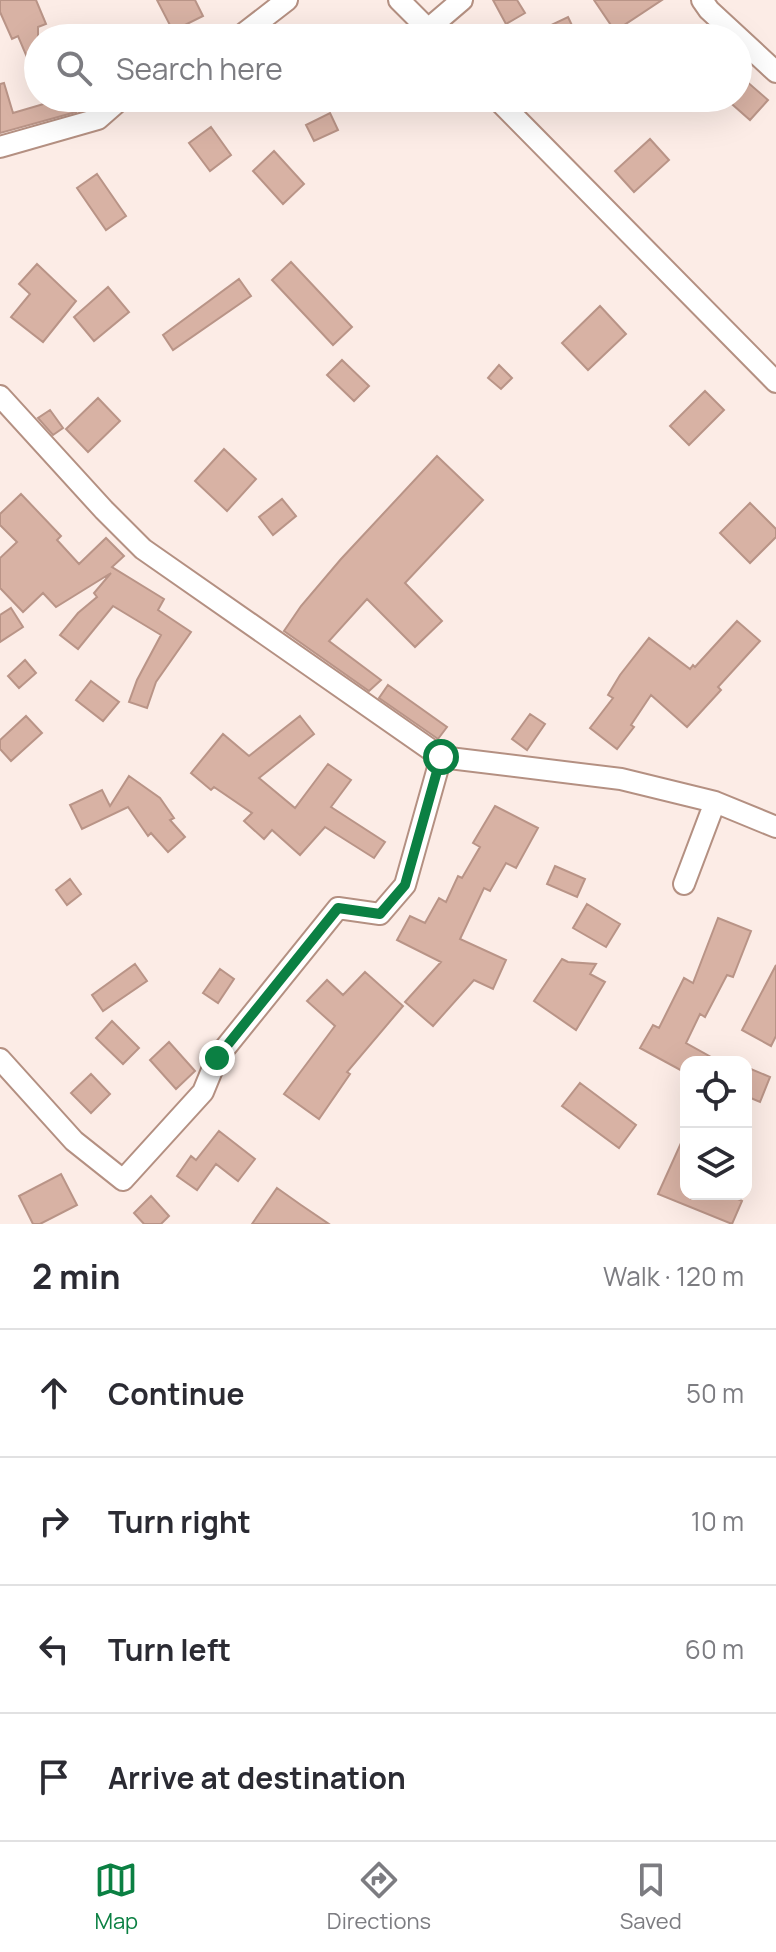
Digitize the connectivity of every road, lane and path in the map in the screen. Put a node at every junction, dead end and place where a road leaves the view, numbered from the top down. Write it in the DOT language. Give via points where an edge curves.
graph roads {
  1 [pos="287,0"];
  2 [pos="399,0"];
  3 [pos="462,0"];
  4 [pos="702,0"];
  5 [pos="256,24"];
  6 [pos="422,24"];
  7 [pos="441,24"];
  8 [pos="727,24"];
  9 [pos="752,49"];
  10 [pos="776,72"];
  11 [pos="106,112"];
  12 [pos="510,112"];
  13 [pos="0,147"];
  14 [pos="776,382"];
  15 [pos="0,396"];
  16 [pos="441,757"];
  17 [pos="715,802"];
  18 [pos="776,827"];
  19 [pos="684,884"];
  20 [pos="0,1059"];
  1 -- 5 [label="street"];
  2 -- 6 [label="street"];
  3 -- 7 [label="street"];
  4 -- 8 [label="street"];
  9 -- 10 [label="street"];
  11 -- 13 [label="street" via="98,119"];
  12 -- 14 [label="street"];
  15 -- 16 [label="street" via="143,549"];
  16 -- 17 [label="street" via="621,779"];
  16 -- 20 [label="street" via="405,885 380,914 338,908 217,1058 203,1092 123,1180 74,1141"];
  17 -- 18 [label="street"];
  17 -- 19 [label="street"];
}
